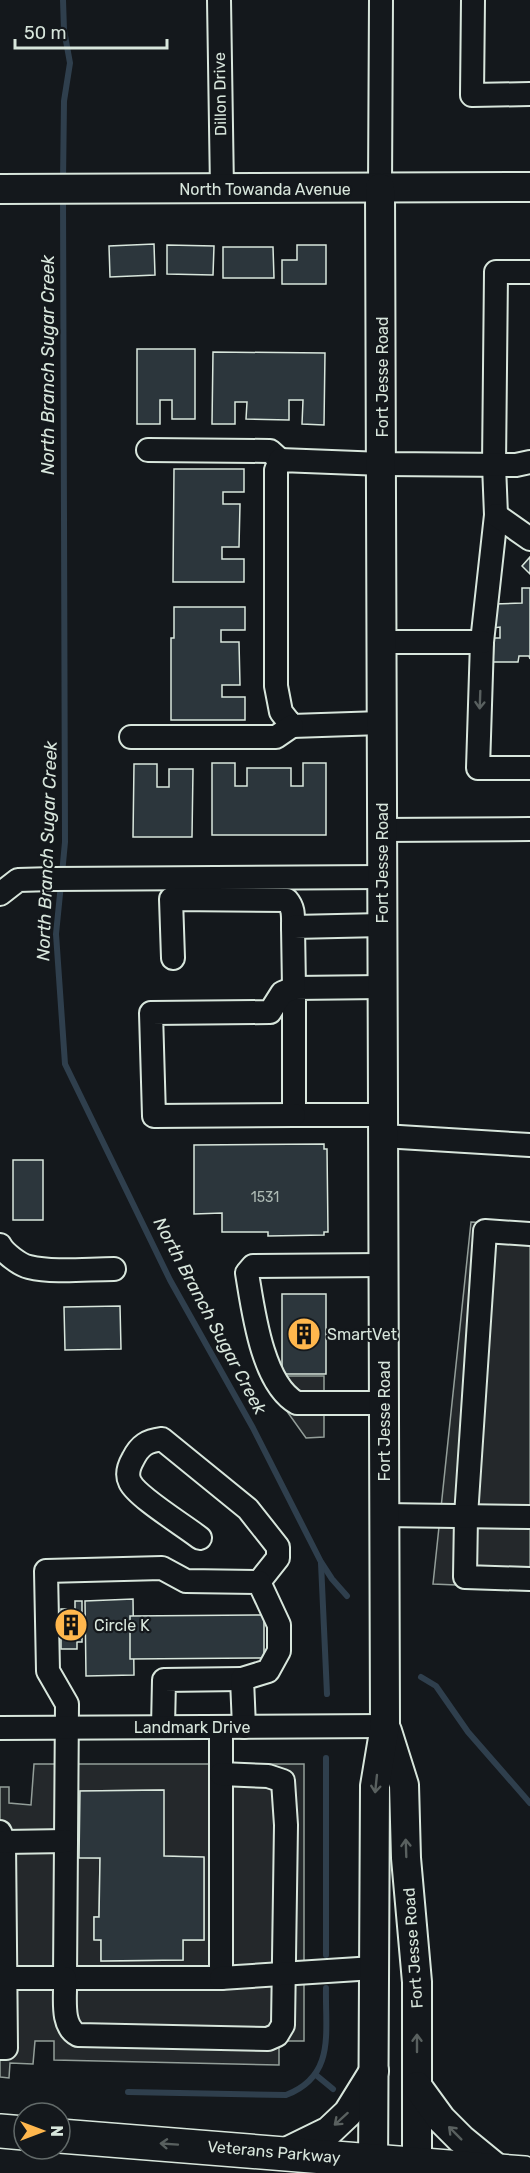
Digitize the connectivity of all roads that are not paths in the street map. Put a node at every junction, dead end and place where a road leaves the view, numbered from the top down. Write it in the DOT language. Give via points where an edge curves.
graph roads {
  1 [pos="219,0"];
  2 [pos="381,0"];
  3 [pos="472,0"];
  4 [pos="530,94"];
  5 [pos="530,187"];
  6 [pos="380,188"];
  7 [pos="0,189"];
  8 [pos="222,189"];
  9 [pos="530,272"];
  10 [pos="148,450"];
  11 [pos="280,460"];
  12 [pos="530,462"];
  13 [pos="383,464"];
  14 [pos="494,465"];
  15 [pos="495,515"];
  16 [pos="530,539"];
  17 [pos="381,642"];
  18 [pos="482,642"];
  19 [pos="381,723"];
  20 [pos="292,726"];
  21 [pos="131,737"];
  22 [pos="530,768"];
  23 [pos="530,829"];
  24 [pos="382,830"];
  25 [pos="382,877"];
  26 [pos="0,894"];
  27 [pos="382,925"];
  28 [pos="293,927"];
  29 [pos="173,958"];
  30 [pos="382,987"];
  31 [pos="294,988"];
  32 [pos="294,1114"];
  33 [pos="383,1125"];
  34 [pos="530,1145"];
  35 [pos="530,1234"];
  36 [pos="0,1245"];
  37 [pos="383,1265"];
  38 [pos="114,1269"];
  39 [pos="384,1403"];
  40 [pos="384,1515"];
  41 [pos="466,1516"];
  42 [pos="530,1517"];
  43 [pos="200,1538"];
  44 [pos="530,1579"];
  45 [pos="259,1582"];
  46 [pos="242,1679"];
  47 [pos="385,1726"];
  48 [pos="163,1727"];
  49 [pos="220,1727"];
  50 [pos="244,1727"];
  51 [pos="0,1728"];
  52 [pos="67,1728"];
  53 [pos="220,1774"];
  54 [pos="2,1837"];
  55 [pos="66,1841"];
  56 [pos="374,1968"];
  57 [pos="284,1974"];
  58 [pos="3,1978"];
  59 [pos="66,1978"];
  60 [pos="220,1978"];
  61 [pos="0,2048"];
  62 [pos="374,2072"];
  63 [pos="417,2086"];
  64 [pos="72,2137"];
  65 [pos="284,2153"];
  66 [pos="374,2167"];
  67 [pos="418,2169"];
  68 [pos="512,2172"];
  1 -- 8 [label="street, Dillon Drive"];
  2 -- 6 [label="street, Fort Jesse Road"];
  3 -- 4 [label="street" via="472,96"];
  5 -- 6 [label="main road, North Towanda Avenue"];
  6 -- 8 [label="main road, North Towanda Avenue"];
  6 -- 13 [label="main road, Fort Jesse Road"];
  7 -- 8 [label="main road, North Towanda Avenue"];
  9 -- 14 [label="street" via="495,272"];
  10 -- 11 [label="street" via="270,450"];
  11 -- 13 [label="street"];
  11 -- 20 [label="street" via="276,470 276,686 281,712"];
  12 -- 14 [label="street"];
  13 -- 14 [label="street"];
  13 -- 17 [label="main road, Fort Jesse Road"];
  14 -- 15 [label="street"];
  15 -- 16 [label="street"];
  15 -- 18 [label="street"];
  17 -- 18 [label="street"];
  17 -- 19 [label="main road, Fort Jesse Road"];
  18 -- 22 [label="street, one-way" via="478,768"];
  19 -- 20 [label="street"];
  19 -- 24 [label="main road, Fort Jesse Road"];
  20 -- 21 [label="street" via="276,737"];
  23 -- 24 [label="street"];
  24 -- 25 [label="main road, Fort Jesse Road"];
  25 -- 26 [label="street" via="18,880"];
  25 -- 27 [label="main road, Fort Jesse Road"];
  27 -- 28 [label="street"];
  27 -- 30 [label="main road, Fort Jesse Road"];
  28 -- 29 [label="street" via="293,912 286,900 171,899"];
  28 -- 31 [label="street"];
  30 -- 31 [label="street"];
  30 -- 33 [label="main road, Fort Jesse Road"];
  31 -- 32 [label="street"];
  31 -- 32 [label="street" via="282,993 270,1012 151,1013 154,1116"];
  32 -- 33 [label="street"];
  33 -- 34 [label="street"];
  33 -- 37 [label="main road, Fort Jesse Road"];
  35 -- 41 [label="street" via="485,1231"];
  36 -- 38 [label="street" via="27,1267"];
  37 -- 39 [label="main road, Fort Jesse Road"];
  37 -- 39 [label="street" via="253,1266 247,1273 260,1345 282,1392 297,1403"];
  39 -- 40 [label="main road, Fort Jesse Road"];
  40 -- 41 [label="street"];
  40 -- 47 [label="main road, Fort Jesse Road"];
  41 -- 42 [label="street"];
  41 -- 44 [label="street" via="465,1577"];
  43 -- 45 [label="street" via="137,1491 129,1480 129,1467 147,1441 162,1439 248,1509 279,1547 278,1558"];
  45 -- 46 [label="street" via="279,1625 279,1651 268,1671"];
  45 -- 52 [label="street" via="186,1581 162,1568 46,1571 48,1671 67,1704"];
  46 -- 48 [label="street" via="164,1680"];
  46 -- 50 [label="street"];
  47 -- 50 [label="street, Landmark Drive"];
  47 -- 56 [label="main road, Fort Jesse Road, one-way" via="375,1786"];
  63 -- 47 [label="main road, Fort Jesse Road, one-way" via="417,1983 404,1785"];
  48 -- 49 [label="street, Landmark Drive"];
  48 -- 52 [label="street, Landmark Drive"];
  49 -- 50 [label="street, Landmark Drive"];
  49 -- 53 [label="street"];
  51 -- 52 [label="street, Landmark Drive"];
  52 -- 55 [label="street"];
  53 -- 57 [label="street" via="268,1776 283,1781"];
  53 -- 60 [label="street"];
  54 -- 55 [label="street"];
  54 -- 58 [label="street"];
  55 -- 59 [label="street"];
  56 -- 57 [label="street"];
  56 -- 62 [label="main road, Fort Jesse Road"];
  57 -- 59 [label="street" via="283,2025 278,2035 268,2039 78,2035 66,2023"];
  57 -- 60 [label="street"];
  58 -- 59 [label="street"];
  58 -- 61 [label="street" via="6,2048"];
  59 -- 60 [label="street"];
  62 -- 65 [label="main road, one-way" via="348,2113 329,2131"];
  62 -- 66 [label="main road, Fort Jesse Road"];
  63 -- 67 [label="main road, Fort Jesse Road"];
  68 -- 63 [label="main road, one-way" via="461,2139"];
  65 -- 64 [label="highway, Veterans Parkway, one-way"];
  65 -- 66 [label="highway, Veterans Parkway"];
  66 -- 67 [label="highway, Veterans Parkway"];
  67 -- 68 [label="highway, Veterans Parkway"];
}
